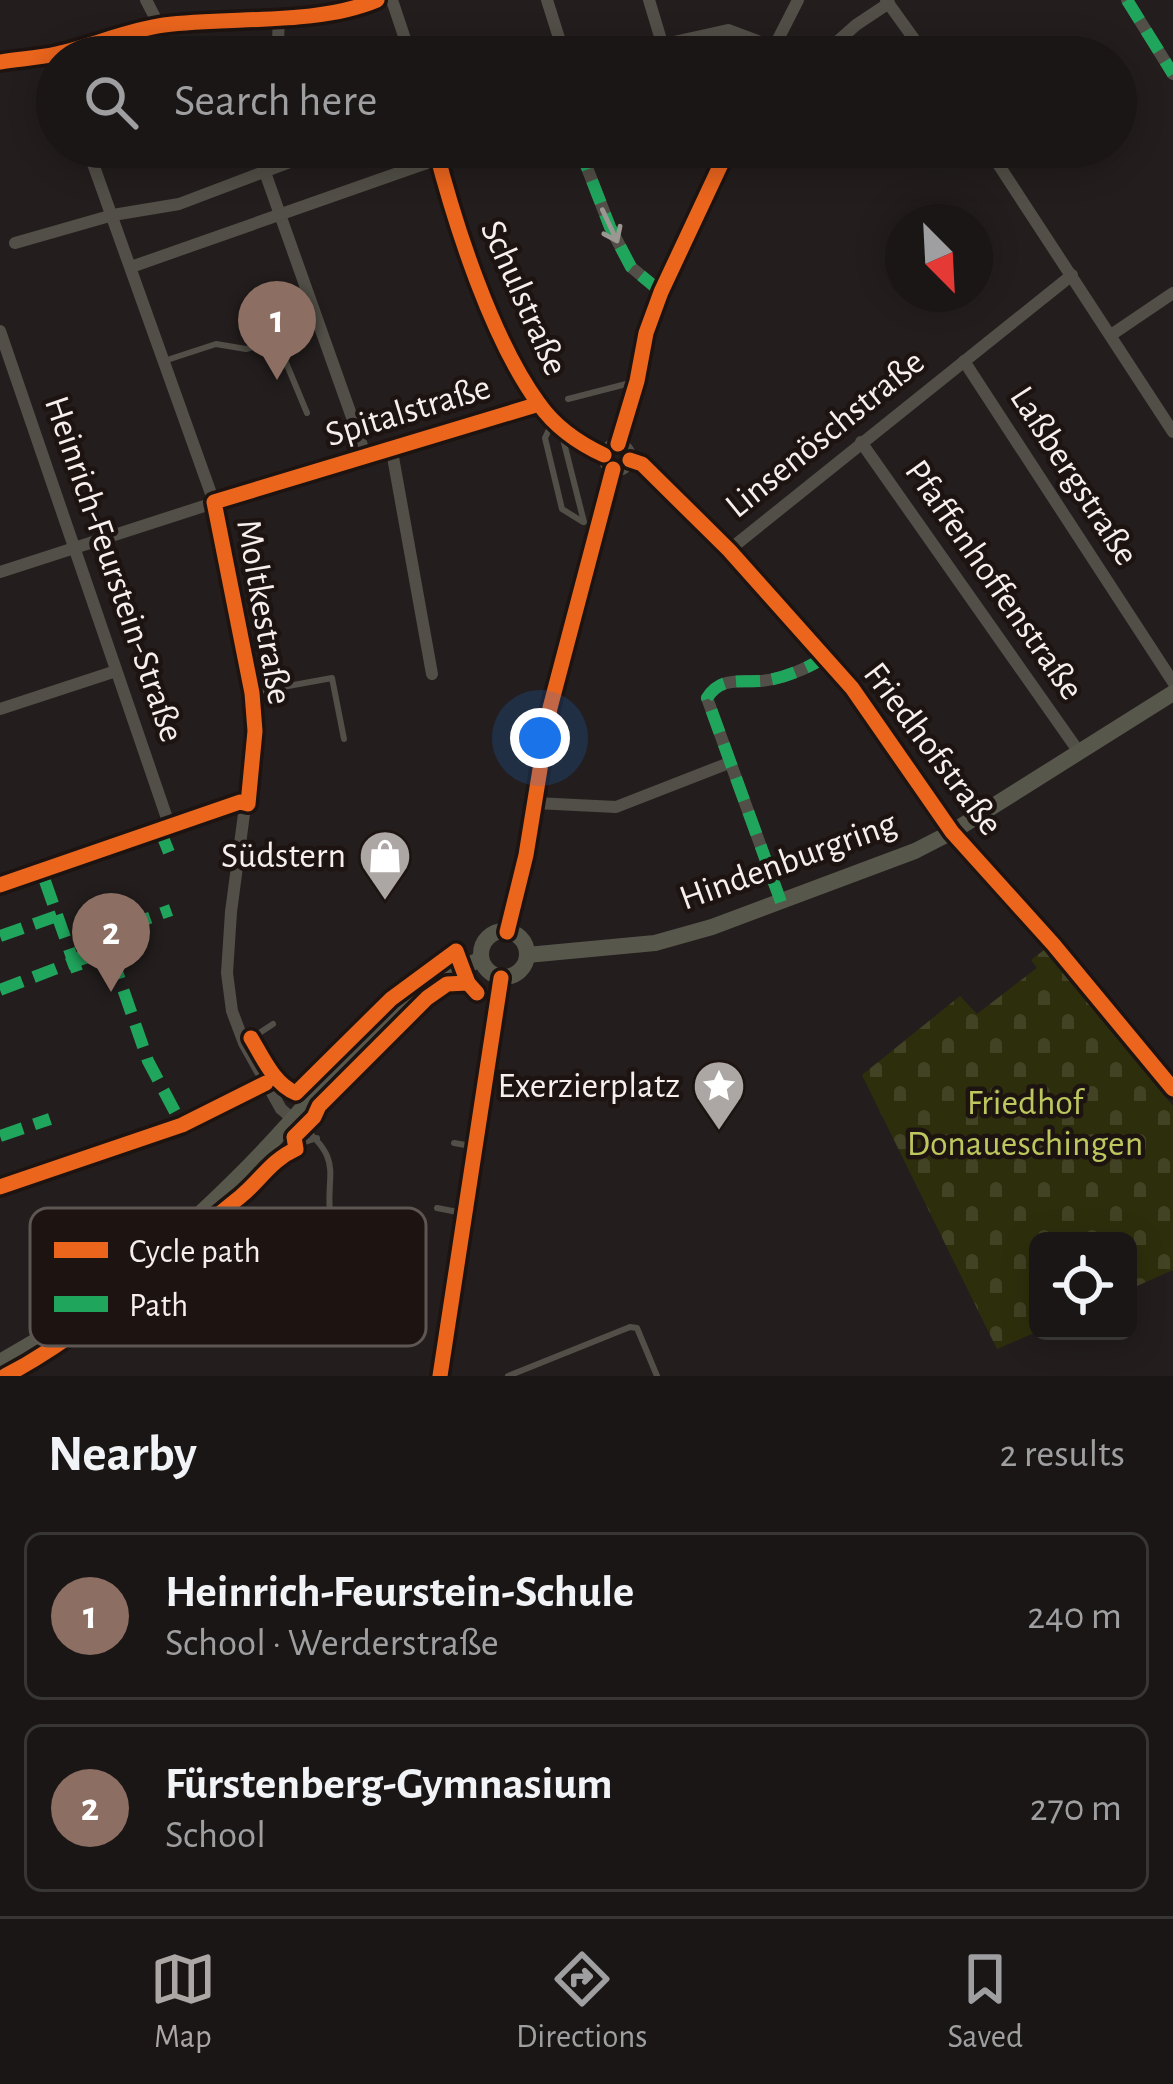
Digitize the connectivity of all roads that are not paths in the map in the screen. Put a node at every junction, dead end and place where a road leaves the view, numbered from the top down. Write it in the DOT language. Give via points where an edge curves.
graph roads {
  1 [pos="146,0"];
  2 [pos="377,0"];
  3 [pos="392,0"];
  4 [pos="547,0"];
  5 [pos="649,0"];
  6 [pos="798,0"];
  7 [pos="1127,0"];
  8 [pos="889,1"];
  9 [pos="278,17"];
  10 [pos="159,25"];
  11 [pos="120,36"];
  12 [pos="160,36"];
  13 [pos="278,36"];
  14 [pos="404,36"];
  15 [pos="558,36"];
  16 [pos="660,36"];
  17 [pos="700,36"];
  18 [pos="738,36"];
  19 [pos="779,36"];
  20 [pos="846,36"];
  21 [pos="913,36"];
  22 [pos="36,58"];
  23 [pos="0,62"];
  24 [pos="1173,74"];
  25 [pos="95,168"];
  26 [pos="269,168"];
  27 [pos="396,168"];
  28 [pos="441,168"];
  29 [pos="587,168"];
  30 [pos="718,168"];
  31 [pos="1000,168"];
  32 [pos="263,170"];
  33 [pos="278,212"];
  34 [pos="113,215"];
  35 [pos="15,244"];
  36 [pos="130,267"];
  37 [pos="1072,275"];
  38 [pos="661,292"];
  39 [pos="1173,293"];
  40 [pos="0,331"];
  41 [pos="1111,335"];
  42 [pos="164,361"];
  43 [pos="964,361"];
  44 [pos="637,381"];
  45 [pos="568,399"];
  46 [pos="538,404"];
  47 [pos="307,413"];
  48 [pos="557,424"];
  49 [pos="1173,432"];
  50 [pos="861,442"];
  51 [pos="618,444"];
  52 [pos="391,446"];
  53 [pos="365,454"];
  54 [pos="604,455"];
  55 [pos="630,460"];
  56 [pos="613,470"];
  57 [pos="214,502"];
  58 [pos="589,526"];
  59 [pos="76,545"];
  60 [pos="729,550"];
  61 [pos="0,572"];
  62 [pos="825,657"];
  63 [pos="116,671"];
  64 [pos="432,674"];
  65 [pos="1173,682"];
  66 [pos="252,692"];
  67 [pos="1173,693"];
  68 [pos="0,709"];
  69 [pos="344,739"];
  70 [pos="1079,752"];
  71 [pos="729,764"];
  72 [pos="535,802"];
  73 [pos="248,804"];
  74 [pos="170,827"];
  75 [pos="952,832"];
  76 [pos="0,885"];
  77 [pos="781,902"];
  78 [pos="507,932"];
  79 [pos="527,955"];
  80 [pos="481,959"];
  81 [pos="501,978"];
  82 [pos="274,1024"];
  83 [pos="244,1043"];
  84 [pos="1173,1089"];
  85 [pos="293,1119"];
  86 [pos="317,1138"];
  87 [pos="454,1143"];
  88 [pos="475,1147"];
  89 [pos="250,1165"];
  90 [pos="203,1208"];
  91 [pos="328,1208"];
  92 [pos="437,1208"];
  93 [pos="464,1213"];
  94 [pos="30,1344"];
  95 [pos="0,1361"];
  96 [pos="440,1376"];
  97 [pos="508,1376"];
  98 [pos="657,1376"];
  1 -- 10 [label="street"];
  2 -- 9 [label="street"];
  3 -- 14 [label="street"];
  4 -- 15 [label="street"];
  5 -- 16 [label="street"];
  6 -- 19 [label="street"];
  7 -- 24 [label="street"];
  8 -- 20 [label="street"];
  8 -- 21 [label="street"];
  9 -- 10 [label="street"];
  9 -- 13 [label="street"];
  10 -- 11 [label="street"];
  10 -- 12 [label="street"];
  17 -- 18 [label="street"];
  22 -- 23 [label="street"];
  25 -- 34 [label="street, Moltkestraße"];
  26 -- 32 [label="street"];
  27 -- 33 [label="street"];
  28 -- 46 [label="street, Schulstraße" via="478,279"];
  29 -- 38 [label="street, one-way" via="631,267"];
  30 -- 38 [label="street"];
  31 -- 37 [label="street"];
  32 -- 33 [label="street"];
  32 -- 34 [label="street" via="179,204"];
  33 -- 36 [label="street"];
  33 -- 53 [label="street"];
  34 -- 35 [label="street"];
  34 -- 36 [label="street, Moltkestraße"];
  36 -- 42 [label="street, Moltkestraße"];
  37 -- 41 [label="street"];
  37 -- 43 [label="street, Linsenöschstraße"];
  38 -- 44 [label="street"];
  39 -- 41 [label="street"];
  40 -- 59 [label="street, Heinrich-Feurstein-Straße"];
  41 -- 49 [label="street"];
  42 -- 47 [label="lane" via="216,344 246,349 277,341"];
  42 -- 57 [label="street, Moltkestraße"];
  43 -- 50 [label="street, Linsenöschstraße"];
  43 -- 65 [label="street, Laßbergstraße"];
  44 -- 45 [label="lane"];
  44 -- 51 [label="street"];
  46 -- 48 [label="street, Spitalstraße"];
  46 -- 52 [label="street, Spitalstraße"];
  48 -- 54 [label="street, Spitalstraße"];
  48 -- 58 [label="lane"];
  48 -- 58 [label="lane" via="545,438 562,509"];
  50 -- 60 [label="street, Linsenöschstraße"];
  50 -- 70 [label="street, Pfaffenhoffenstraße"];
  51 -- 54 [label="street"];
  51 -- 55 [label="street"];
  52 -- 53 [label="street, Spitalstraße"];
  52 -- 64 [label="street"];
  53 -- 57 [label="street, Spitalstraße"];
  54 -- 56 [label="street"];
  55 -- 56 [label="street"];
  55 -- 60 [label="street, Friedhofstraße"];
  56 -- 58 [label="street"];
  57 -- 59 [label="street, Spitalstraße"];
  57 -- 66 [label="street, Moltkestraße"];
  58 -- 72 [label="street"];
  59 -- 61 [label="street, Spitalstraße"];
  59 -- 63 [label="street, Heinrich-Feurstein-Straße"];
  60 -- 62 [label="street, Friedhofstraße"];
  62 -- 71 [label="street" via="710,692"];
  62 -- 75 [label="street, Friedhofstraße"];
  63 -- 68 [label="street"];
  63 -- 74 [label="street, Heinrich-Feurstein-Straße"];
  66 -- 69 [label="lane" via="332,678"];
  66 -- 73 [label="street, Moltkestraße"];
  67 -- 70 [label="main road, Hindenburgring"];
  70 -- 75 [label="main road, Hindenburgring"];
  71 -- 72 [label="street" via="616,807"];
  71 -- 77 [label="street"];
  72 -- 78 [label="street"];
  73 -- 74 [label="street"];
  73 -- 83 [label="street, Moltkestraße" via="227,973"];
  74 -- 76 [label="street"];
  75 -- 77 [label="main road, Hindenburgring"];
  75 -- 84 [label="street, Friedhofstraße"];
  77 -- 79 [label="main road, Hindenburgring" via="655,943"];
  78 -- 79 [label="main road" via="519,936"];
  78 -- 80 [label="main road" via="488,938"];
  79 -- 81 [label="main road" via="518,973"];
  80 -- 81 [label="main road"];
  80 -- 85 [label="main road" via="415,996"];
  81 -- 88 [label="main road"];
  82 -- 83 [label="lane"];
  83 -- 85 [label="street, Moltkestraße"];
  85 -- 86 [label="lane"];
  85 -- 89 [label="main road"];
  86 -- 89 [label="lane"];
  86 -- 91 [label="lane" via="330,1159"];
  87 -- 88 [label="lane"];
  88 -- 93 [label="main road"];
  89 -- 90 [label="main road"];
  92 -- 93 [label="lane"];
  93 -- 96 [label="main road"];
  94 -- 95 [label="main road"];
  97 -- 98 [label="lane" via="622,1327 637,1328"];
}
